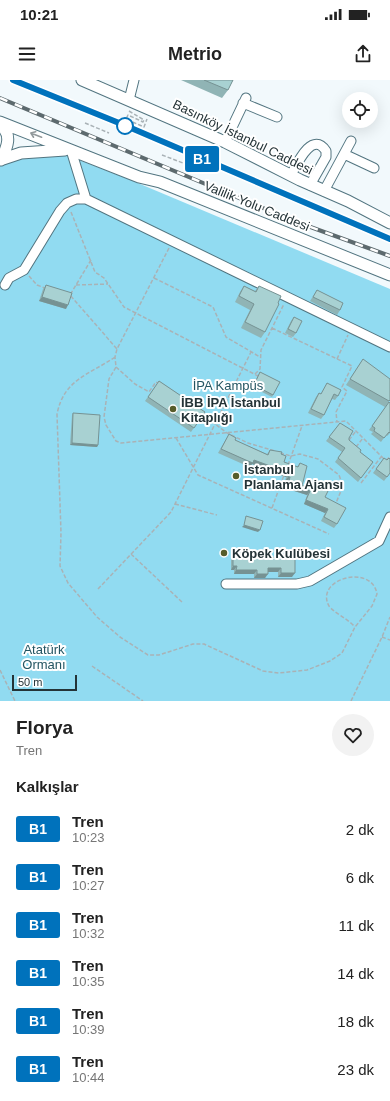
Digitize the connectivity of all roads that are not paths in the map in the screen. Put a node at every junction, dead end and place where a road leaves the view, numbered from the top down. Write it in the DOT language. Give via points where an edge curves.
graph roads {
  1 [pos="82,80"];
  2 [pos="134,80"];
  3 [pos="129,100"];
  4 [pos="277,116"];
  5 [pos="0,122"];
  6 [pos="0,125"];
  7 [pos="351,141"];
  8 [pos="225,142"];
  9 [pos="71,150"];
  10 [pos="326,154"];
  11 [pos="343,156"];
  12 [pos="0,160"];
  13 [pos="374,168"];
  14 [pos="291,175"];
  15 [pos="310,185"];
  16 [pos="324,191"];
  17 [pos="86,199"];
  18 [pos="390,223"];
  19 [pos="390,275"];
  20 [pos="5,285"];
  21 [pos="390,347"];
  22 [pos="390,517"];
  23 [pos="226,584"];
  1 -- 3 [label="main road, Basınköy İstanbul Caddesi"];
  2 -- 3 [label="lane"];
  3 -- 8 [label="main road, Basınköy İstanbul Caddesi"];
  4 -- 8 [label="lane" via="244,101"];
  9 -- 5 [label="main road, Valilik Yolu Caddesi, one-way"];
  6 -- 12 [label="main road" via="9,139"];
  7 -- 11 [label="lane"];
  8 -- 14 [label="main road, Basınköy İstanbul Caddesi"];
  9 -- 12 [label="main road" via="21,153"];
  9 -- 17 [label="lane"];
  9 -- 19 [label="main road, Valilik Yolu Caddesi" via="139,177 160,182"];
  10 -- 11 [label="lane" via="335,153"];
  10 -- 14 [label="lane" via="323,147 312,145 306,150"];
  10 -- 15 [label="lane"];
  11 -- 13 [label="lane"];
  11 -- 16 [label="lane"];
  14 -- 15 [label="main road, Basınköy İstanbul Caddesi"];
  15 -- 16 [label="main road, Basınköy İstanbul Caddesi"];
  16 -- 18 [label="main road, Basınköy İstanbul Caddesi"];
  17 -- 20 [label="lane" via="76,199 60,211 24,270 9,278"];
  17 -- 21 [label="lane"];
  22 -- 23 [label="lane" via="379,541 310,581 297,584"];
}
